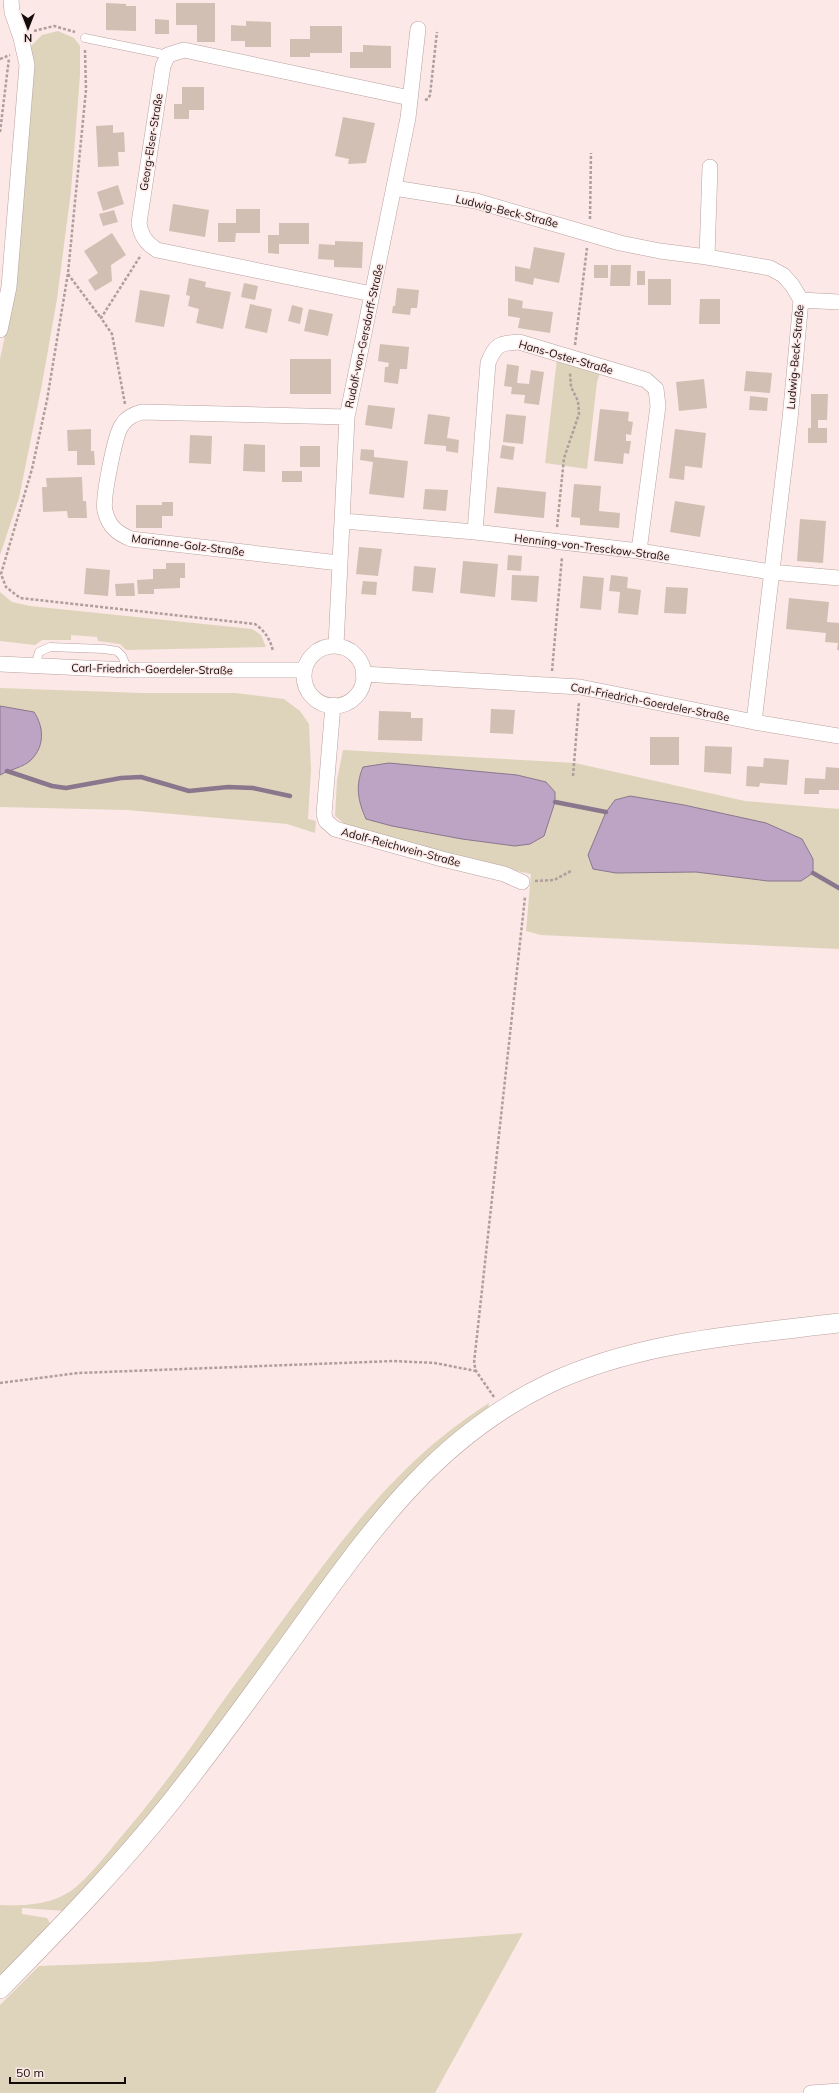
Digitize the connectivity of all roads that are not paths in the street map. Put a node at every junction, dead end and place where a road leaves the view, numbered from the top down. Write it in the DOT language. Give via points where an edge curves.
graph roads {
  1 [pos="11,0"];
  2 [pos="418,29"];
  3 [pos="85,38"];
  4 [pos="168,55"];
  5 [pos="410,98"];
  6 [pos="710,167"];
  7 [pos="394,188"];
  8 [pos="708,257"];
  9 [pos="372,294"];
  10 [pos="801,300"];
  11 [pos="839,302"];
  12 [pos="0,330"];
  13 [pos="347,417"];
  14 [pos="343,521"];
  15 [pos="475,532"];
  16 [pos="639,551"];
  17 [pos="339,563"];
  18 [pos="772,572"];
  19 [pos="839,578"];
  20 [pos="336,646"];
  21 [pos="0,664"];
  22 [pos="35,666"];
  23 [pos="128,670"];
  24 [pos="304,670"];
  25 [pos="363,674"];
  26 [pos="333,705"];
  27 [pos="754,722"];
  28 [pos="839,736"];
  29 [pos="522,882"];
  30 [pos="839,1323"];
  31 [pos="0,1988"];
  32 [pos="839,2091"];
  33 [pos="811,2093"];
  1 -- 12 [label="street" via="16,43 26,65 9,287"];
  2 -- 5 [label="street, Rudolf-von-Gersdorff-Straße"];
  3 -- 4 [label="lane"];
  4 -- 5 [label="street" via="184,50"];
  4 -- 9 [label="street, Georg-Elser-Straße" via="163,66 139,223 148,245 157,250"];
  5 -- 7 [label="street, Rudolf-von-Gersdorff-Straße"];
  6 -- 8 [label="street"];
  7 -- 8 [label="street, Ludwig-Beck-Straße" via="476,201 620,243"];
  7 -- 9 [label="street, Rudolf-von-Gersdorff-Straße"];
  8 -- 10 [label="street, Ludwig-Beck-Straße" via="770,268 792,284"];
  9 -- 13 [label="street, Rudolf-von-Gersdorff-Straße"];
  10 -- 11 [label="street"];
  10 -- 18 [label="street, Ludwig-Beck-Straße"];
  13 -- 14 [label="street, Rudolf-von-Gersdorff-Straße"];
  13 -- 17 [label="street, Marianne-Golz-Straße" via="142,412 127,418 118,431 104,498 104,510 115,532 130,539"];
  14 -- 15 [label="street, Henning-von-Tresckow-Straße"];
  14 -- 17 [label="street, Rudolf-von-Gersdorff-Straße"];
  15 -- 16 [label="street, Henning-von-Tresckow-Straße"];
  15 -- 16 [label="street, Hans-Oster-Straße" via="488,363 494,349 504,343 519,342 646,380 656,389 658,406"];
  16 -- 18 [label="street, Henning-von-Tresckow-Straße"];
  17 -- 20 [label="street, Rudolf-von-Gersdorff-Straße"];
  18 -- 19 [label="street, Henning-von-Tresckow-Straße"];
  18 -- 27 [label="street, Ludwig-Beck-Straße"];
  20 -- 24 [label="street" via="323,648 312,655"];
  20 -- 25 [label="street" via="345,648 355,655 362,666"];
  21 -- 22 [label="street, Carl-Friedrich-Goerdeler-Straße"];
  22 -- 23 [label="street, Carl-Friedrich-Goerdeler-Straße"];
  22 -- 23 [label="lane" via="39,652 50,647 104,649 117,651"];
  23 -- 24 [label="street, Carl-Friedrich-Goerdeler-Straße"];
  24 -- 26 [label="street" via="304,679 310,694 317,700"];
  25 -- 26 [label="street" via="361,686 355,696 349,701"];
  25 -- 27 [label="street, Carl-Friedrich-Goerdeler-Straße" via="580,687"];
  26 -- 29 [label="street, Adolf-Reichwein-Straße" via="324,814 326,821 335,829 504,874"];
  27 -- 28 [label="street, Carl-Friedrich-Goerdeler-Straße"];
  30 -- 31 [label="street" via="706,1340 625,1356 549,1384 502,1409 458,1441 419,1477 359,1547 202,1762 137,1845 75,1913"];
  32 -- 33 [label="street"];
}
